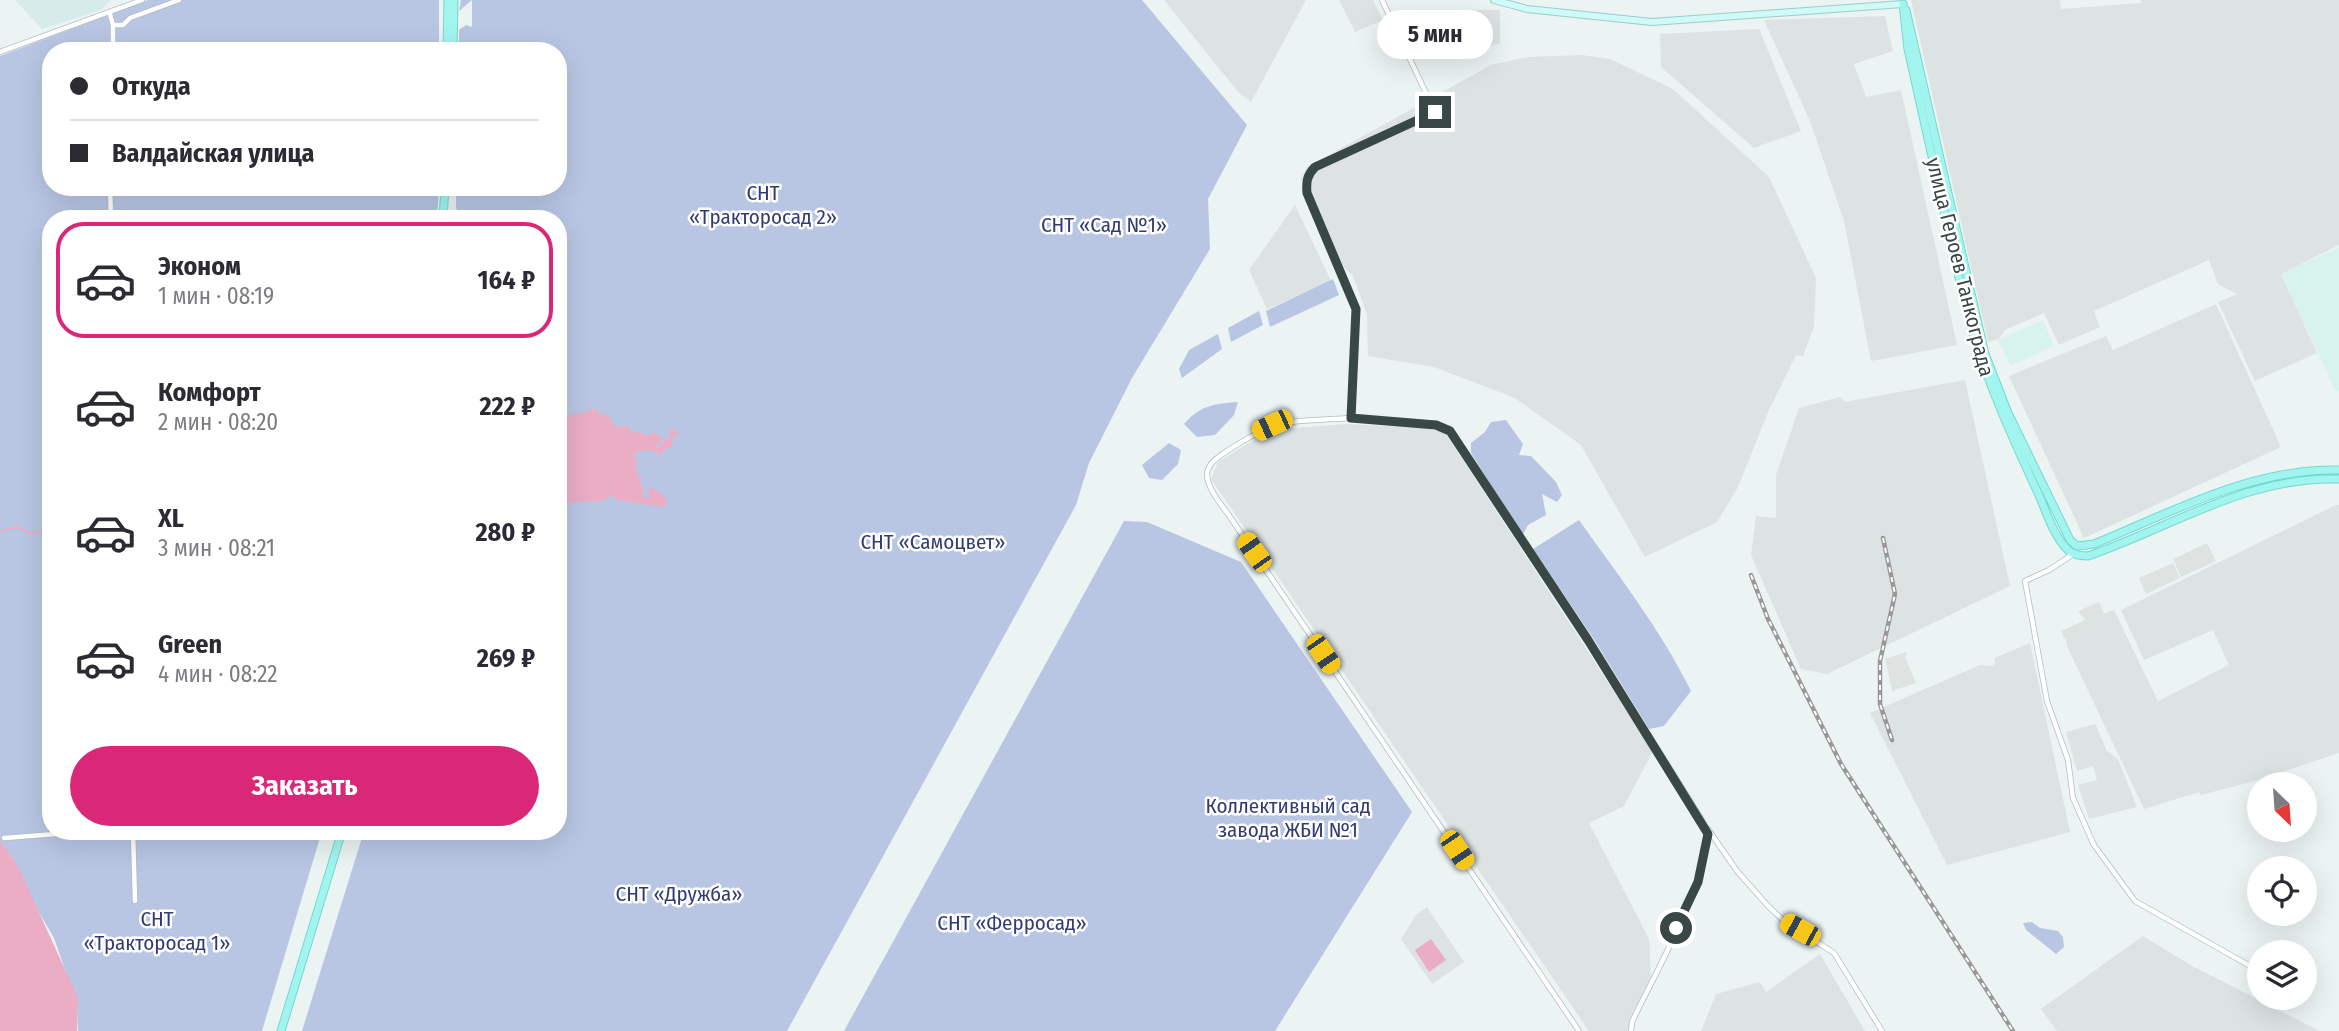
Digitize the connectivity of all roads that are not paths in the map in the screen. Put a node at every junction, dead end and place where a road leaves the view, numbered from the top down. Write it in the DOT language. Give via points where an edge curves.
graph roads {
  1 [pos="142,0"];
  2 [pos="180,0"];
  3 [pos="448,0"];
  4 [pos="454,0"];
  5 [pos="1382,0"];
  6 [pos="1494,0"];
  7 [pos="1903,2"];
  8 [pos="110,14"];
  9 [pos="113,25"];
  10 [pos="113,42"];
  11 [pos="447,42"];
  12 [pos="453,42"];
  13 [pos="0,52"];
  14 [pos="1351,418"];
  15 [pos="2339,470"];
  16 [pos="2339,479"];
  17 [pos="2076,550"];
  18 [pos="1704,822"];
  19 [pos="42,835"];
  20 [pos="4,838"];
  21 [pos="133,840"];
  22 [pos="339,840"];
  23 [pos="135,901"];
  24 [pos="2247,964"];
  25 [pos="281,1031"];
  26 [pos="1579,1031"];
  27 [pos="1631,1031"];
  28 [pos="1882,1031"];
  1 -- 8 [label="street"];
  2 -- 9 [label="street"];
  3 -- 11 [label="main road"];
  4 -- 12 [label="main road"];
  5 -- 14 [label="street" via="1435,112 1315,167 1306,183 1356,309"];
  6 -- 7 [label="street" via="1527,9 1652,22"];
  7 -- 17 [label="main road, улица Героев Танкограда" via="1915,81 1979,356 2056,532 2069,551"];
  8 -- 9 [label="street"];
  8 -- 13 [label="street"];
  9 -- 10 [label="street"];
  14 -- 18 [label="street" via="1436,425 1450,431"];
  14 -- 26 [label="street" via="1283,421 1255,432 1212,463 1207,477 1210,487"];
  15 -- 17 [label="main road" via="2247,482"];
  16 -- 17 [label="main road" via="2301,480 2248,491 2094,553"];
  17 -- 24 [label="street" via="2025,581 2047,702 2068,760 2073,798 2085,830 2135,901"];
  18 -- 27 [label="street" via="1707,850 1698,882"];
  18 -- 28 [label="street" via="1768,906 1834,953"];
  19 -- 20 [label="street"];
  21 -- 23 [label="street"];
  22 -- 25 [label="main road"];
}
